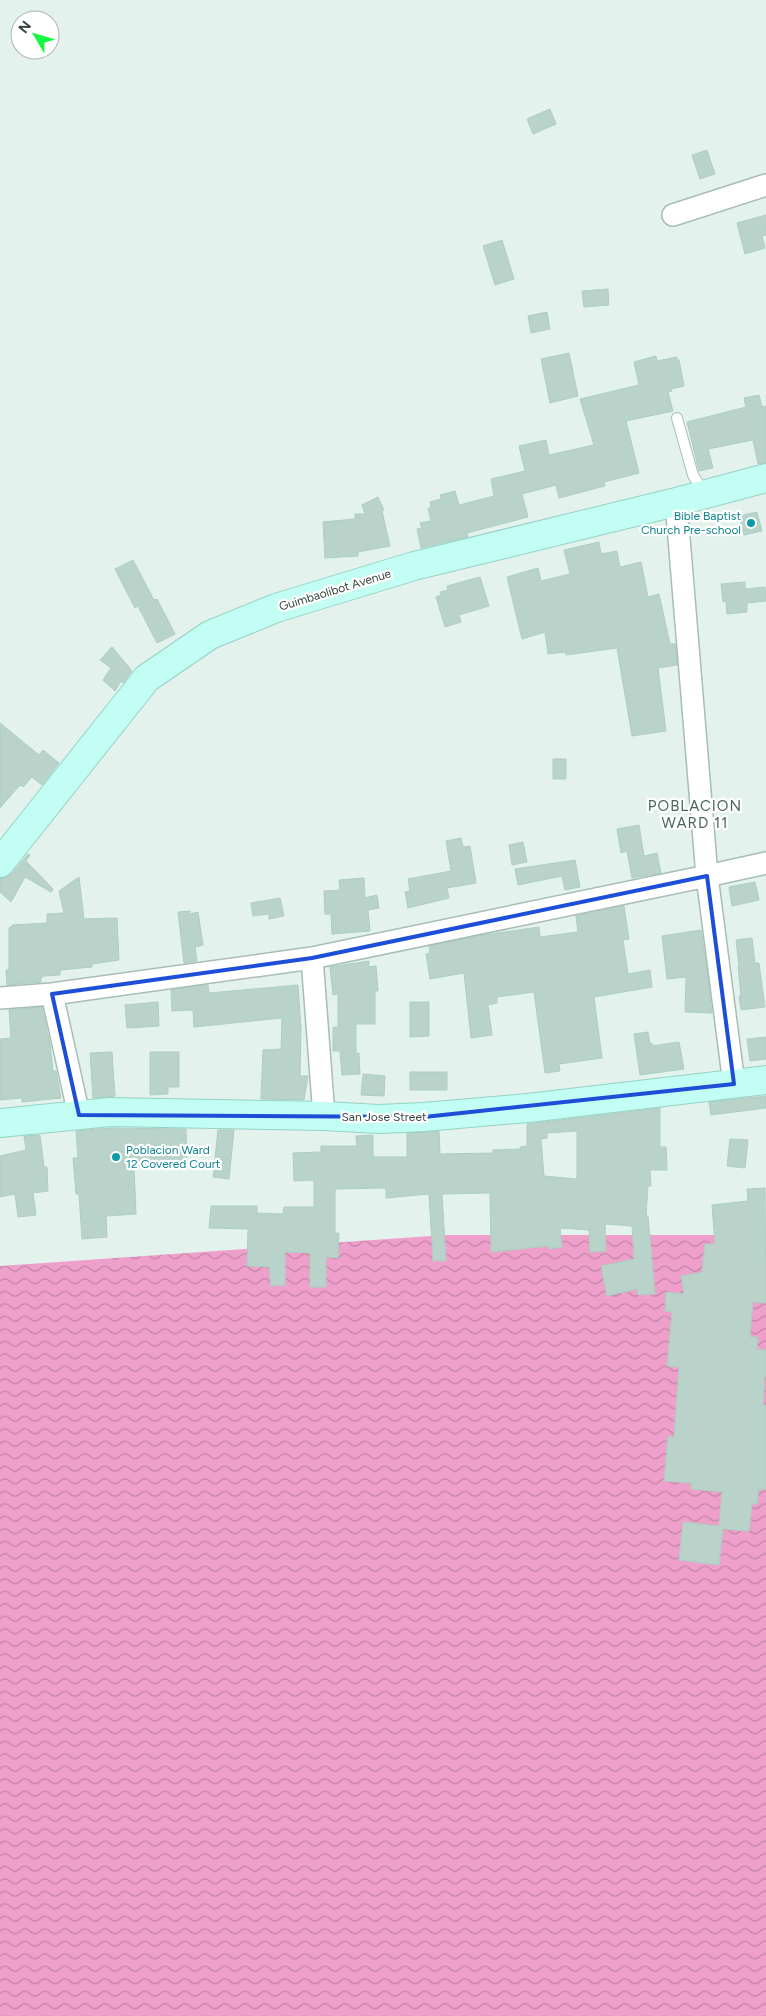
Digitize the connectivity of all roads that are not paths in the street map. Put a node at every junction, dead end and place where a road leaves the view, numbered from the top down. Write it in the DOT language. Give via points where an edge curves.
graph roads {
  1 [pos="766,186"];
  2 [pos="673,215"];
  3 [pos="677,418"];
  4 [pos="766,478"];
  5 [pos="706,494"];
  6 [pos="676,502"];
  7 [pos="0,863"];
  8 [pos="766,863"];
  9 [pos="707,876"];
  10 [pos="312,958"];
  11 [pos="52,994"];
  12 [pos="0,998"];
  13 [pos="766,1080"];
  14 [pos="734,1084"];
  15 [pos="79,1116"];
  16 [pos="324,1116"];
  17 [pos="0,1123"];
  1 -- 2 [label="street"];
  3 -- 5 [label="lane" via="693,474"];
  4 -- 5 [label="street, Guimbaolibot Avenue"];
  5 -- 6 [label="street, Guimbaolibot Avenue"];
  6 -- 7 [label="street, Guimbaolibot Avenue" via="414,566 276,608 210,635 147,678"];
  6 -- 9 [label="street"];
  8 -- 9 [label="street"];
  9 -- 10 [label="street"];
  9 -- 14 [label="street"];
  10 -- 11 [label="street"];
  10 -- 16 [label="street"];
  11 -- 12 [label="street"];
  11 -- 15 [label="street"];
  13 -- 14 [label="street, San Jose Street"];
  14 -- 16 [label="street, San Jose Street" via="424,1117"];
  15 -- 16 [label="street, San Jose Street" via="110,1112"];
  15 -- 17 [label="street, San Jose Street"];
}
